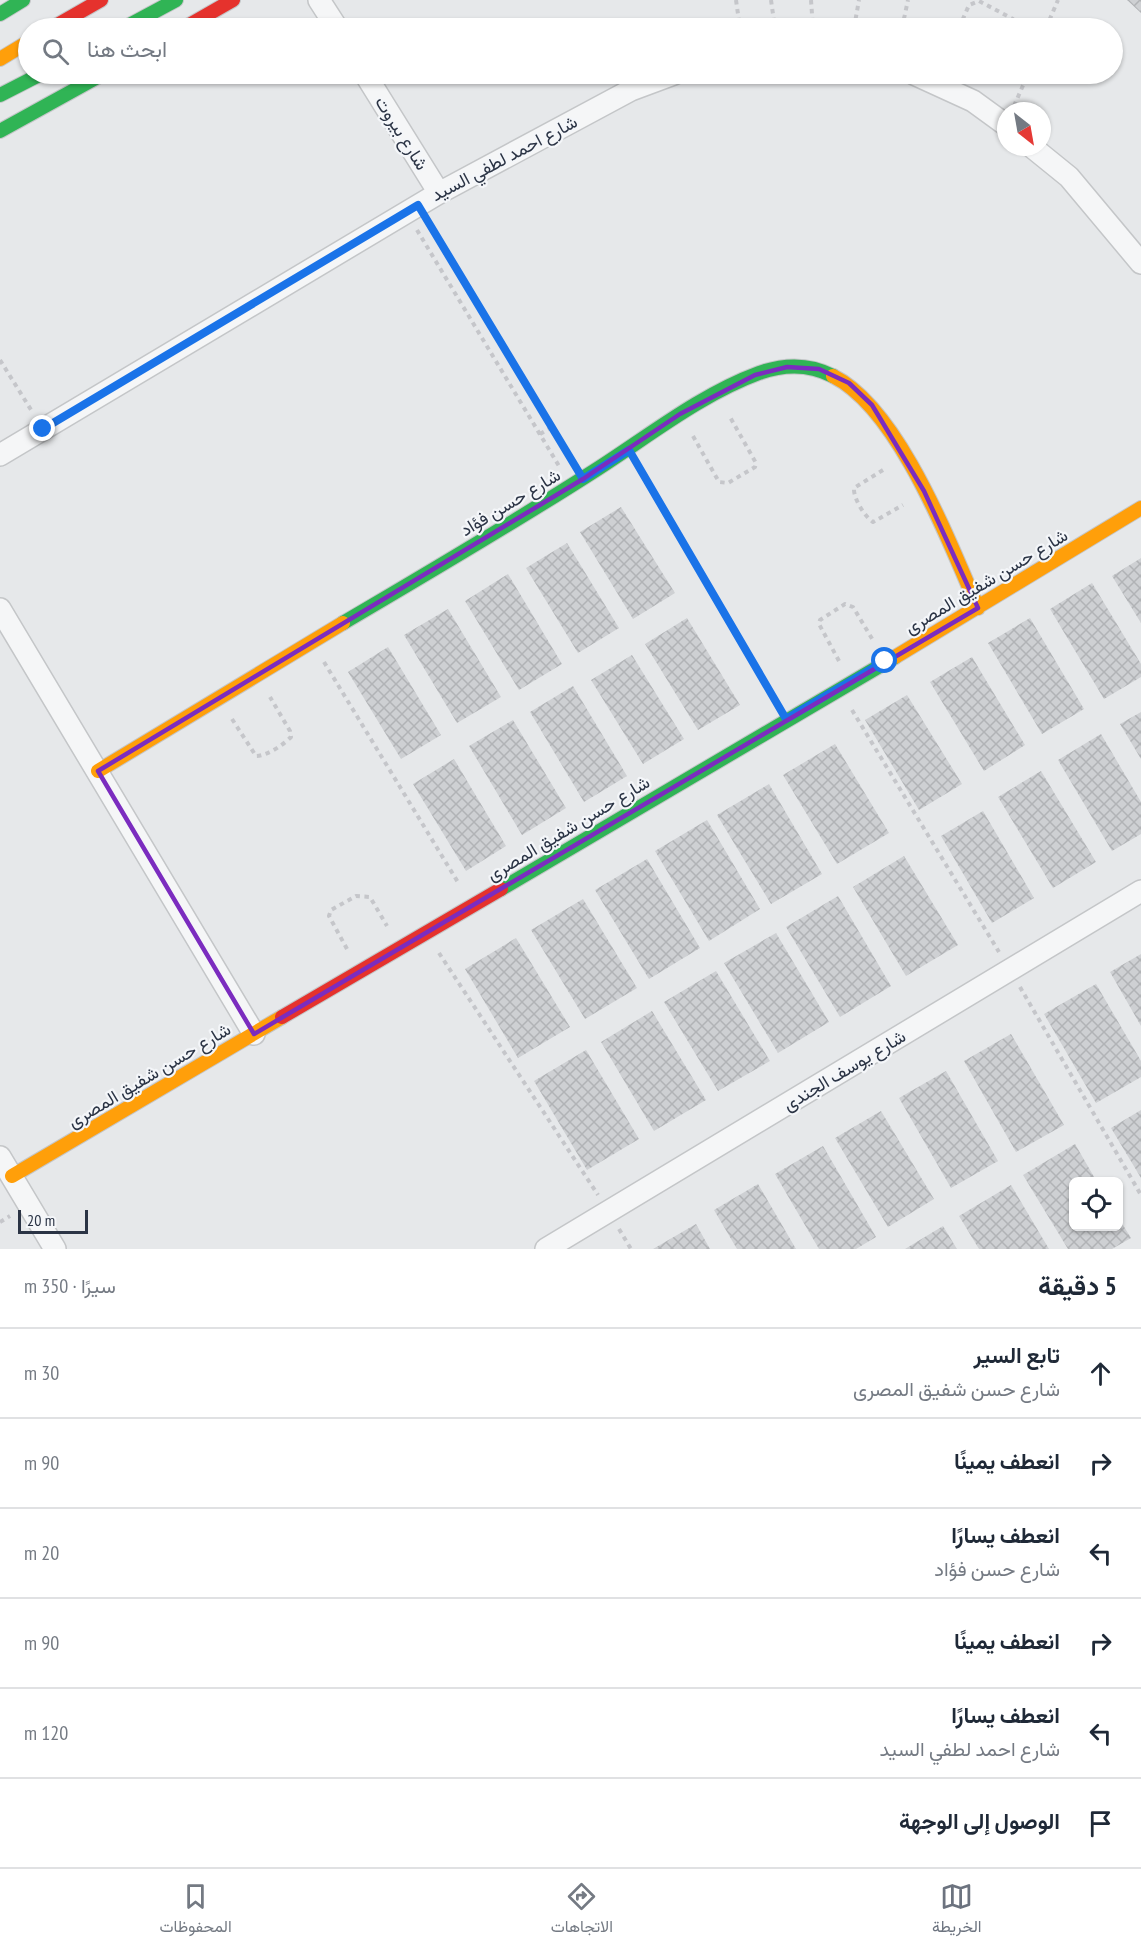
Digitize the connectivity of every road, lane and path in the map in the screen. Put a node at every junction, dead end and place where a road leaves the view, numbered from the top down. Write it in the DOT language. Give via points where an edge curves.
graph roads {
  1 [pos="23,0"];
  2 [pos="101,0"];
  3 [pos="176,0"];
  4 [pos="233,0"];
  5 [pos="319,0"];
  6 [pos="736,0"];
  7 [pos="771,0"];
  8 [pos="811,0"];
  9 [pos="859,0"];
  10 [pos="908,0"];
  11 [pos="1058,0"];
  12 [pos="0,14"];
  13 [pos="70,18"];
  14 [pos="143,18"];
  15 [pos="202,18"];
  16 [pos="331,18"];
  17 [pos="739,18"];
  18 [pos="774,18"];
  19 [pos="812,18"];
  20 [pos="856,18"];
  21 [pos="904,18"];
  22 [pos="963,18"];
  23 [pos="1011,18"];
  24 [pos="1050,18"];
  25 [pos="18,48"];
  26 [pos="0,59"];
  27 [pos="21,84"];
  28 [pos="85,84"];
  29 [pos="371,84"];
  30 [pos="647,84"];
  31 [pos="936,84"];
  32 [pos="1024,84"];
  33 [pos="0,95"];
  34 [pos="1016,102"];
  35 [pos="997,118"];
  36 [pos="0,130"];
  37 [pos="1043,156"];
  38 [pos="439,193"];
  39 [pos="412,208"];
  40 [pos="1141,262"];
  41 [pos="0,360"];
  42 [pos="2,368"];
  43 [pos="717,395"];
  44 [pos="680,414"];
  45 [pos="552,427"];
  46 [pos="43,429"];
  47 [pos="540,434"];
  48 [pos="629,450"];
  49 [pos="0,455"];
  50 [pos="903,457"];
  51 [pos="577,483"];
  52 [pos="924,491"];
  53 [pos="1141,508"];
  54 [pos="978,608"];
  55 [pos="0,609"];
  56 [pos="312,642"];
  57 [pos="885,661"];
  58 [pos="257,676"];
  59 [pos="845,685"];
  60 [pos="219,698"];
  61 [pos="786,719"];
  62 [pos="98,771"];
  63 [pos="1141,891"];
  64 [pos="472,905"];
  65 [pos="426,933"];
  66 [pos="400,947"];
  67 [pos="1010,970"];
  68 [pos="360,971"];
  69 [pos="254,1034"];
  70 [pos="0,1157"];
  71 [pos="12,1176"];
  72 [pos="1141,1195"];
  73 [pos="609,1211"];
  74 [pos="55,1249"];
  75 [pos="546,1249"];
  76 [pos="631,1249"];
  1 -- 12 [label="street"];
  2 -- 13 [label="street"];
  3 -- 14 [label="street"];
  4 -- 15 [label="street"];
  5 -- 16 [label="street"];
  6 -- 17 [label="path"];
  7 -- 18 [label="path"];
  8 -- 19 [label="path"];
  9 -- 20 [label="path"];
  10 -- 21 [label="path"];
  11 -- 24 [label="path"];
  22 -- 23 [label="path" via="969,5 979,2"];
  25 -- 26 [label="street"];
  27 -- 33 [label="street"];
  28 -- 36 [label="street"];
  29 -- 38 [label="street, شارع بيروت"];
  30 -- 38 [label="street, شارع احمد لطفي السيد"];
  31 -- 35 [label="street" via="973,101"];
  32 -- 34 [label="path"];
  37 -- 40 [label="street" via="1069,177"];
  38 -- 39 [label="street, شارع احمد لطفي السيد"];
  39 -- 45 [label="path"];
  39 -- 46 [label="street, شارع احمد لطفي السيد"];
  39 -- 47 [label="path"];
  41 -- 42 [label="path"];
  42 -- 46 [label="path"];
  43 -- 44 [label="street, شارع حسن فؤاد"];
  43 -- 44 [label="path" via="756,463 728,483 719,482"];
  43 -- 50 [label="street, شارع حسن فؤاد" via="755,375 787,367 819,369 849,383 872,405"];
  44 -- 48 [label="street, شارع حسن فؤاد"];
  45 -- 47 [label="path"];
  45 -- 51 [label="path"];
  46 -- 49 [label="street, شارع احمد لطفي السيد"];
  47 -- 51 [label="path"];
  48 -- 51 [label="street, شارع حسن فؤاد"];
  48 -- 61 [label="path"];
  50 -- 52 [label="street, شارع حسن فؤاد"];
  50 -- 52 [label="path" via="854,488 853,494 863,511 873,522"];
  51 -- 56 [label="street, شارع حسن فؤاد"];
  52 -- 54 [label="street, شارع حسن فؤاد"];
  53 -- 54 [label="street, شارع حسن شفيق المصرى"];
  54 -- 57 [label="street, شارع حسن شفيق المصرى"];
  55 -- 62 [label="street"];
  56 -- 58 [label="street, شارع حسن فؤاد"];
  56 -- 64 [label="path"];
  57 -- 59 [label="street, شارع حسن شفيق المصرى"];
  57 -- 59 [label="path" via="853,607 845,604 819,624"];
  58 -- 60 [label="street, شارع حسن فؤاد"];
  58 -- 60 [label="path" via="290,731 286,742 256,756"];
  59 -- 61 [label="street, شارع حسن شفيق المصرى"];
  59 -- 67 [label="path"];
  60 -- 62 [label="street, شارع حسن فؤاد"];
  61 -- 64 [label="street, شارع حسن شفيق المصرى"];
  62 -- 69 [label="street"];
  63 -- 67 [label="street, شارع يوسف الجندى"];
  64 -- 65 [label="street, شارع حسن شفيق المصرى"];
  65 -- 66 [label="street, شارع حسن شفيق المصرى"];
  65 -- 73 [label="path"];
  66 -- 68 [label="street, شارع حسن شفيق المصرى"];
  66 -- 68 [label="path" via="370,897 356,896 331,910 331,922"];
  67 -- 72 [label="path"];
  67 -- 73 [label="street, شارع يوسف الجندى"];
  68 -- 69 [label="street, شارع حسن شفيق المصرى"];
  69 -- 71 [label="street, شارع حسن شفيق المصرى"];
  70 -- 71 [label="street"];
  71 -- 74 [label="street"];
  73 -- 75 [label="street, شارع يوسف الجندى"];
  73 -- 76 [label="path"];
}
